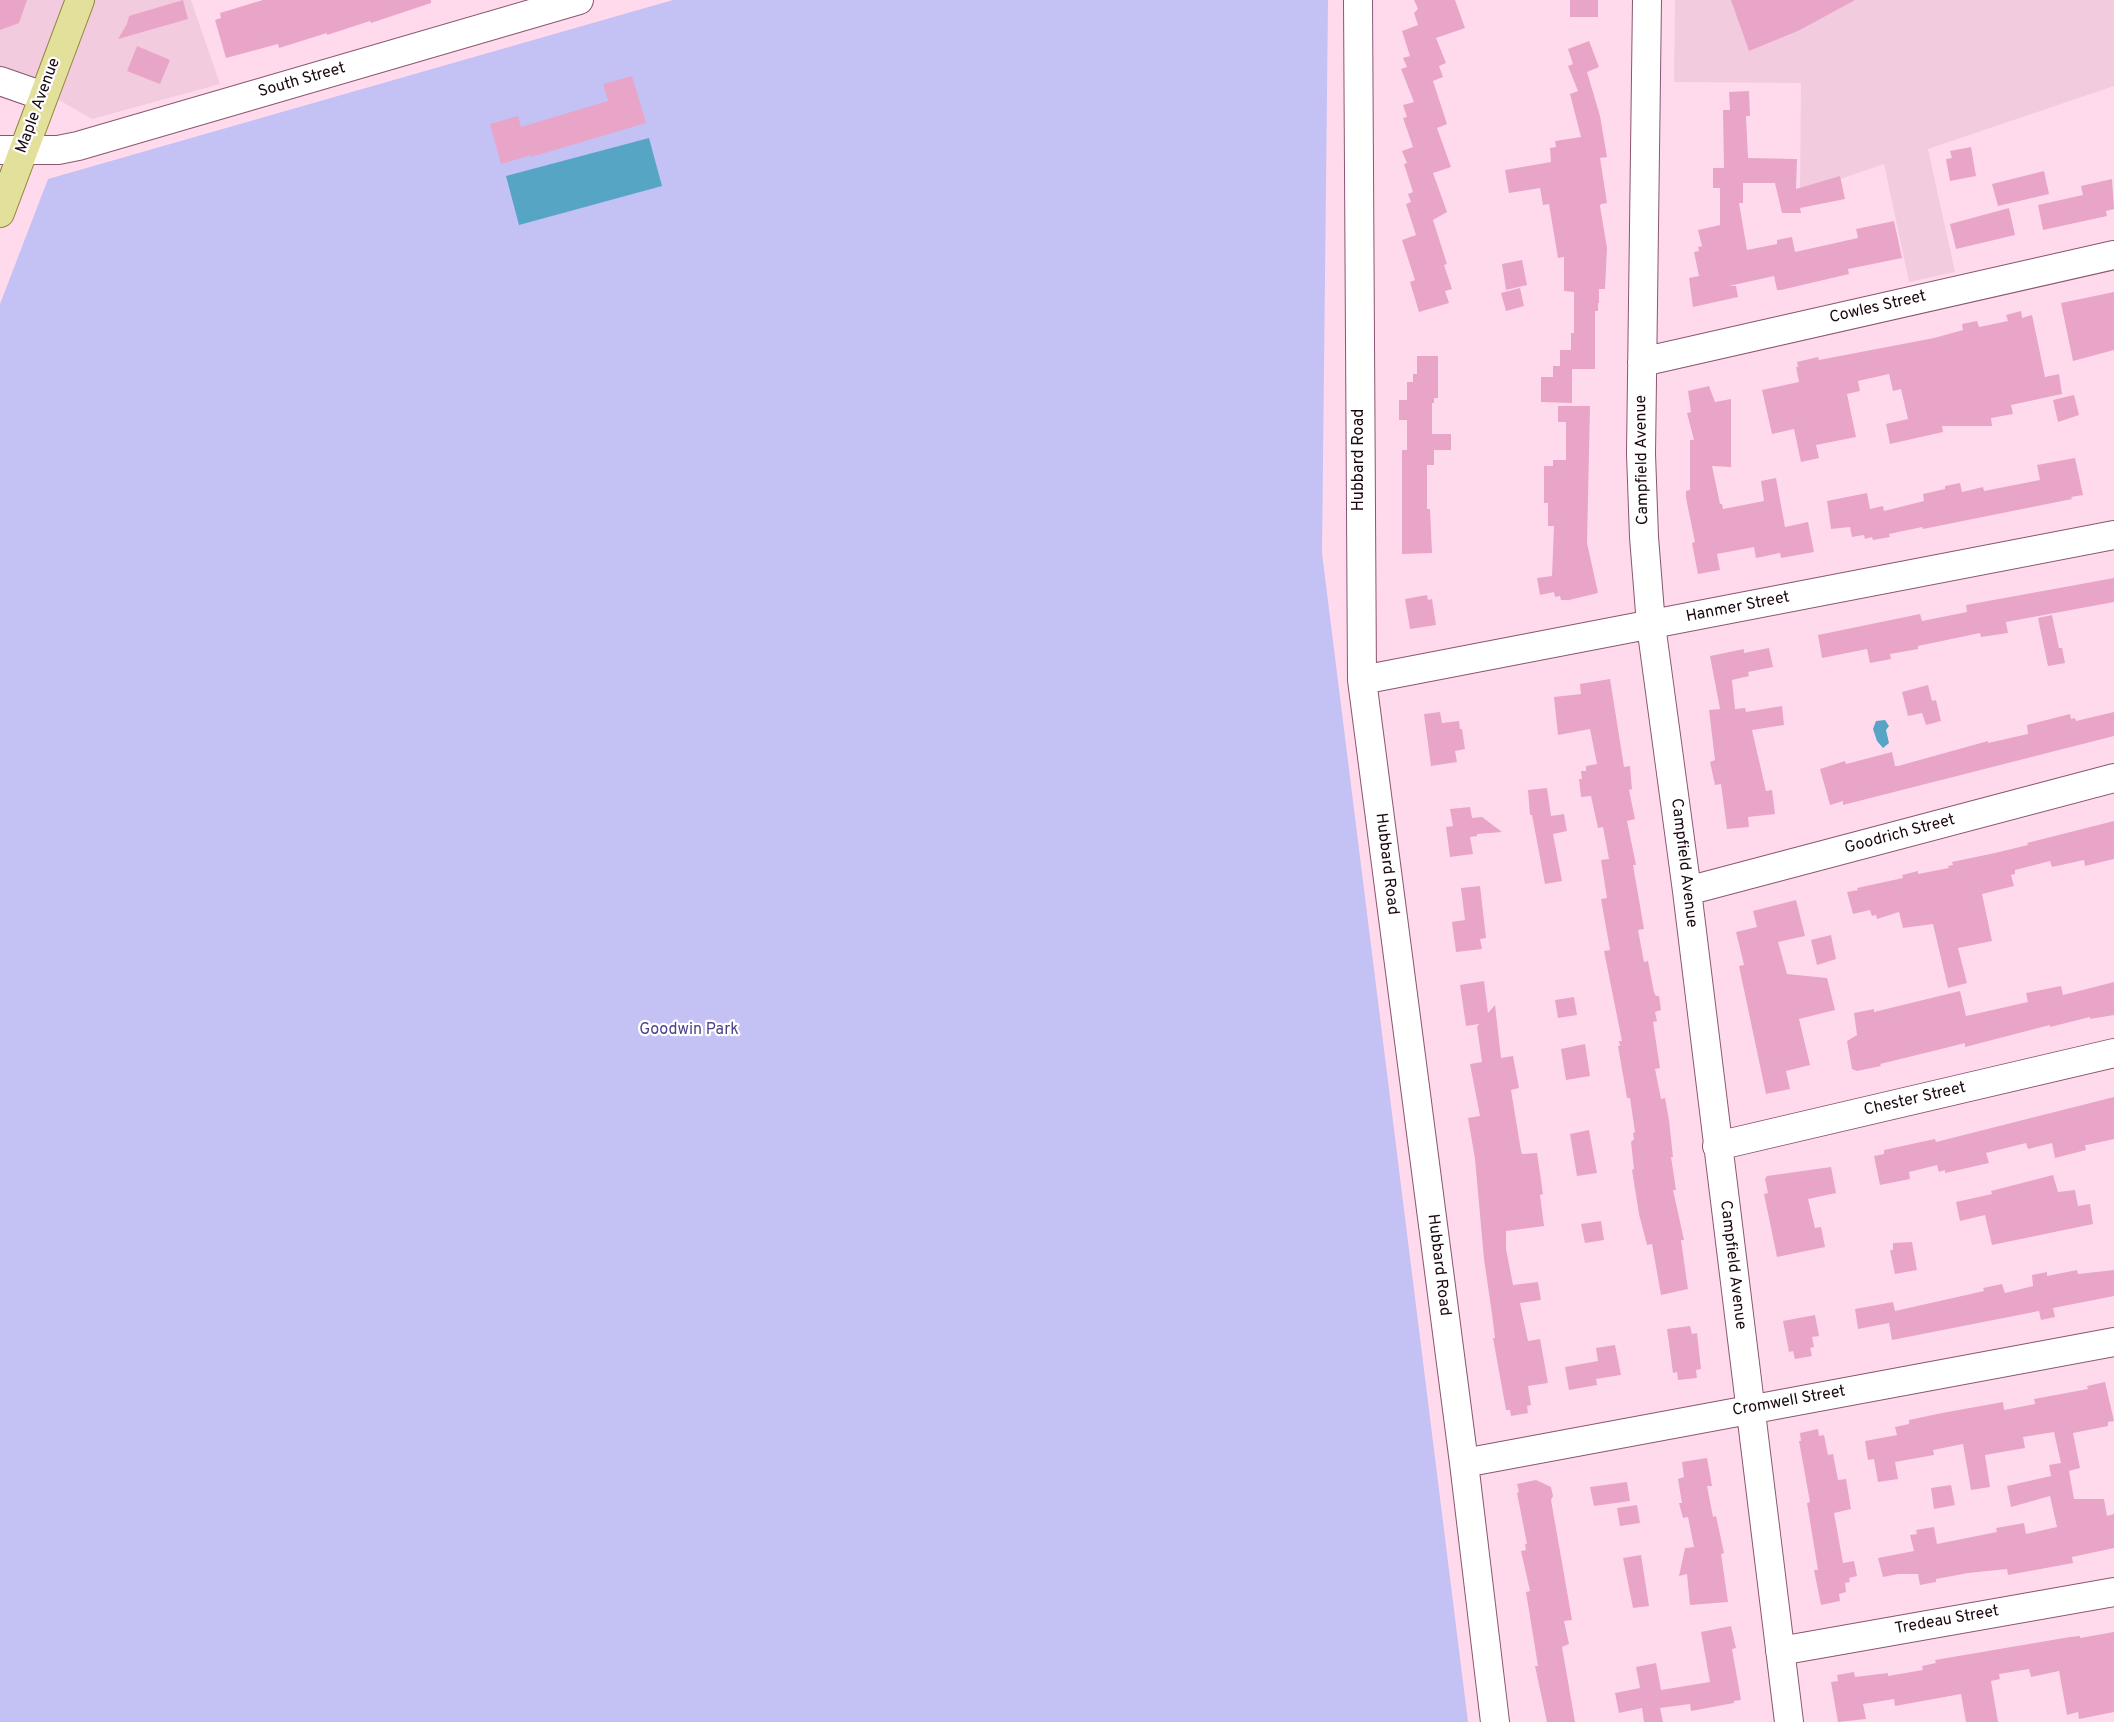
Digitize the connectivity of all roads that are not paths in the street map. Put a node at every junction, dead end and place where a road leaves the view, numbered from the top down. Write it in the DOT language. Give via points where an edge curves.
graph roads {
  1 [pos="80,0"];
  2 [pos="1358,0"];
  3 [pos="1647,0"];
  4 [pos="562,2"];
  5 [pos="0,81"];
  6 [pos="43,96"];
  7 [pos="11,151"];
  8 [pos="0,213"];
  9 [pos="2114,255"];
  10 [pos="1642,362"];
  11 [pos="2114,535"];
  12 [pos="1651,625"];
  13 [pos="1362,680"];
  14 [pos="2114,778"];
  15 [pos="1687,892"];
  16 [pos="2114,1053"];
  17 [pos="1717,1146"];
  18 [pos="2114,1342"];
  19 [pos="1751,1409"];
  20 [pos="1464,1464"];
  21 [pos="2114,1592"];
  22 [pos="1780,1651"];
  23 [pos="1495,1722"];
  24 [pos="1788,1722"];
  1 -- 6 [label="main road, Maple Avenue"];
  2 -- 13 [label="street, Hubbard Road"];
  3 -- 10 [label="street, Campfield Avenue"];
  4 -- 7 [label="street, South Street" via="78,146 58,150"];
  5 -- 6 [label="street"];
  6 -- 7 [label="main road, Maple Avenue"];
  7 -- 8 [label="main road, Maple Avenue"];
  9 -- 10 [label="street, Cowles Street"];
  10 -- 12 [label="street, Campfield Avenue" via="1642,482"];
  11 -- 12 [label="street, Hanmer Street"];
  12 -- 13 [label="street, Hanmer Street"];
  12 -- 15 [label="street, Campfield Avenue"];
  13 -- 20 [label="street, Hubbard Road"];
  14 -- 15 [label="street, Goodrich Street"];
  15 -- 17 [label="street, Campfield Avenue"];
  16 -- 17 [label="street, Chester Street"];
  17 -- 19 [label="street, Campfield Avenue"];
  18 -- 19 [label="street, Cromwell Street"];
  19 -- 20 [label="street, Cromwell Street"];
  19 -- 22 [label="street, Campfield Avenue"];
  20 -- 23 [label="street, Hubbard Road"];
  21 -- 22 [label="street, Tredeau Street"];
  22 -- 24 [label="street, Campfield Avenue"];
}
